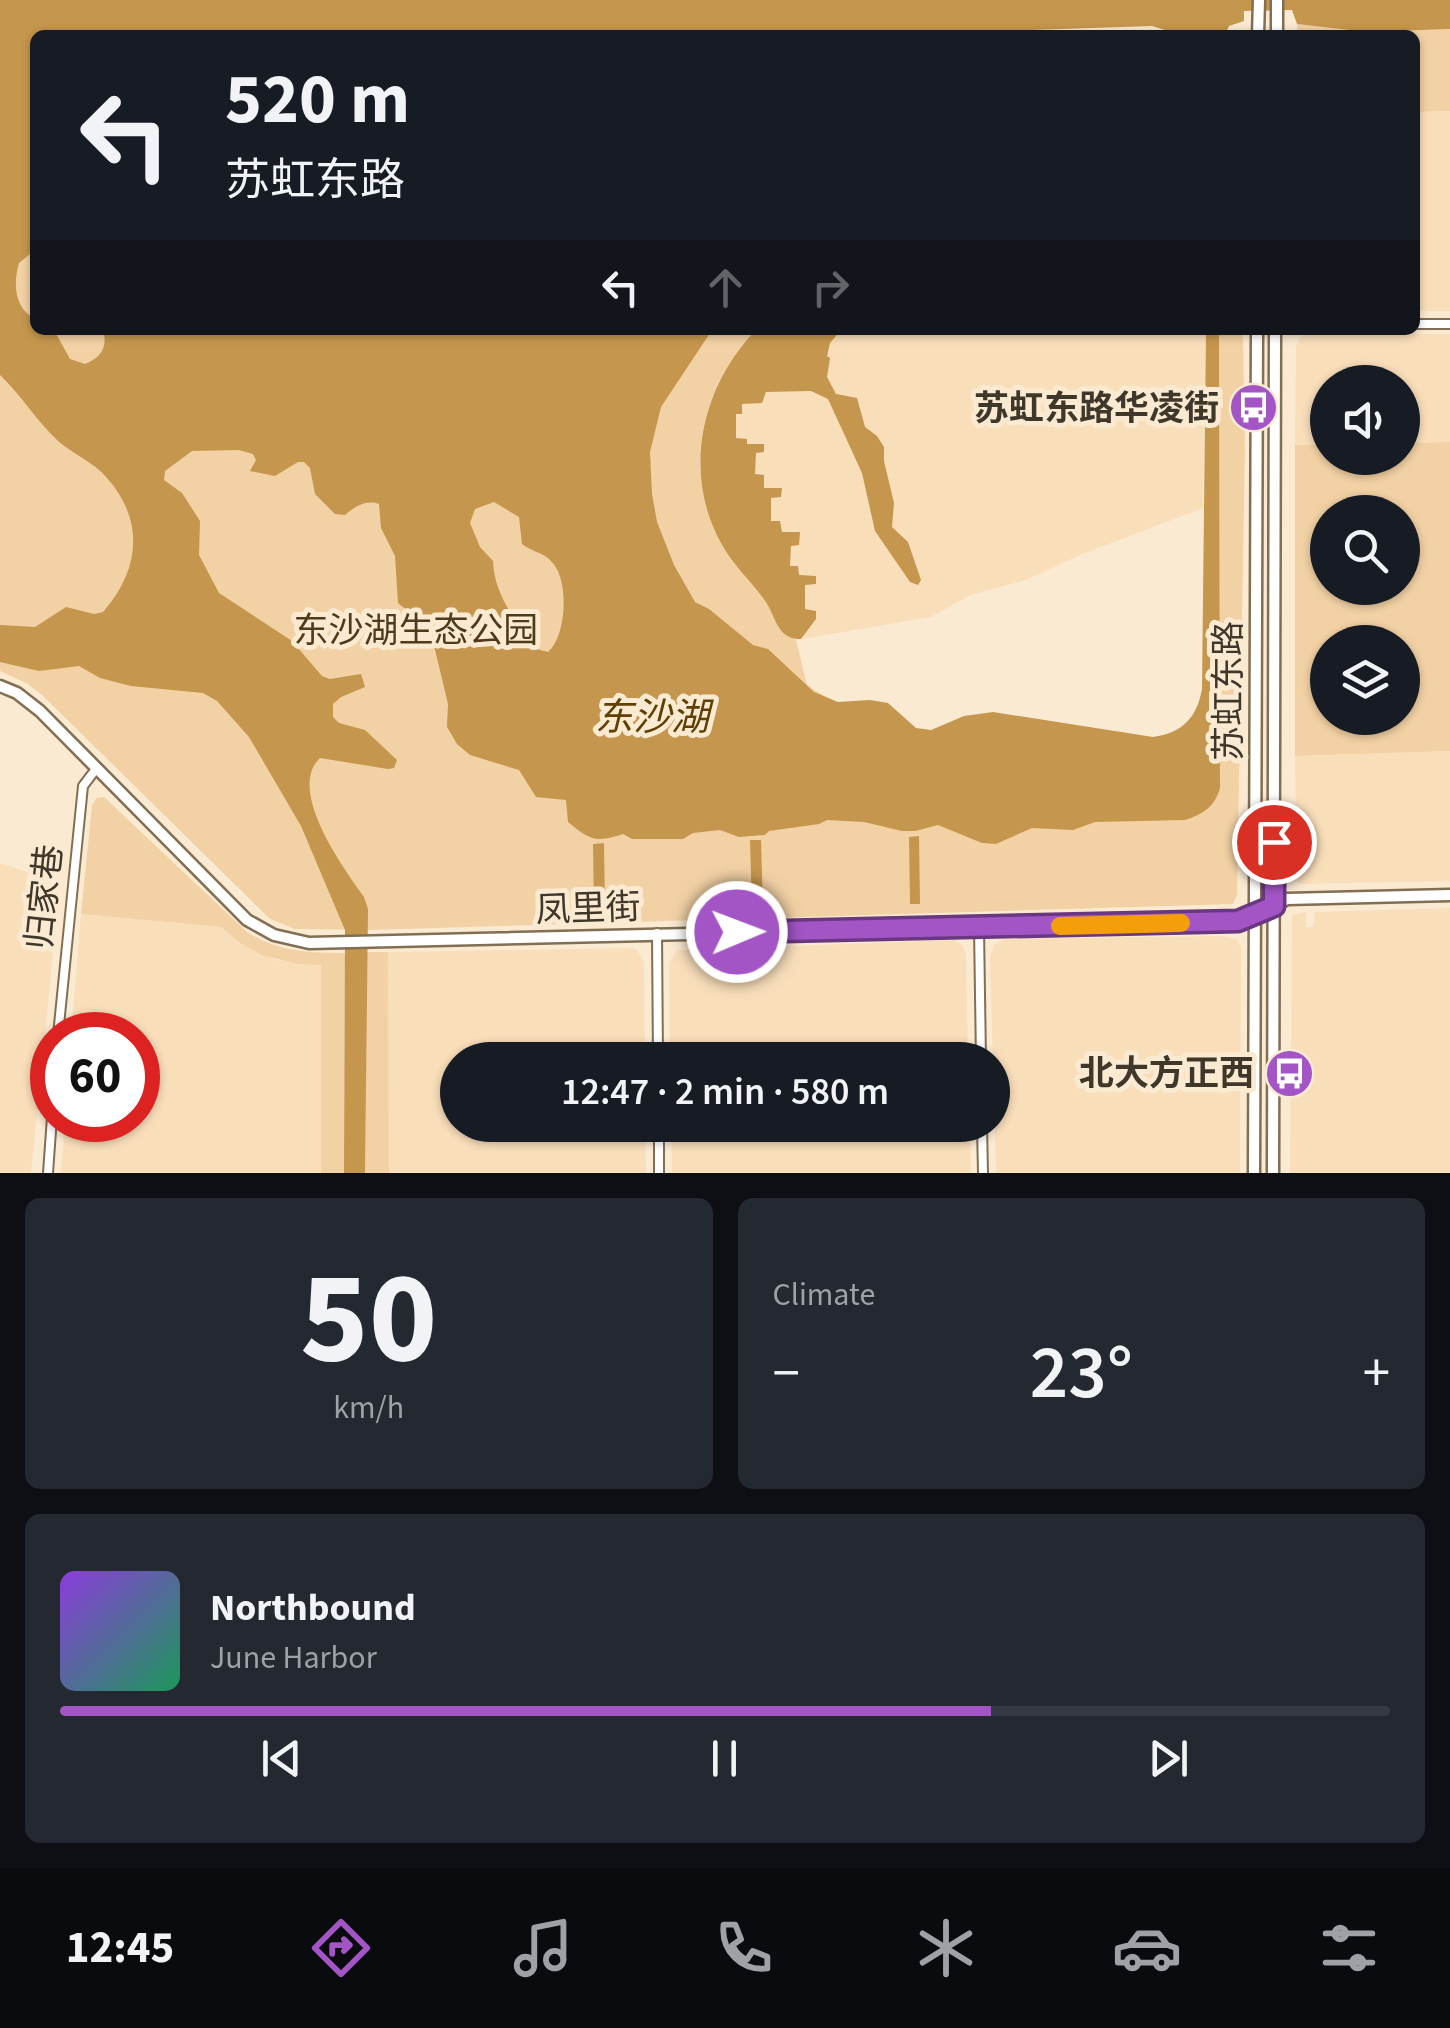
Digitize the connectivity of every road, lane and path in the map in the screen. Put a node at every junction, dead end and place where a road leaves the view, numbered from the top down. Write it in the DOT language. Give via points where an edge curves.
graph roads {
  1 [pos="1259,5"];
  2 [pos="1258,30"];
  3 [pos="1420,324"];
  4 [pos="1450,324"];
  5 [pos="1257,335"];
  6 [pos="1275,335"];
  7 [pos="0,686"];
  8 [pos="96,769"];
  9 [pos="1450,895"];
  10 [pos="1274,906"];
  11 [pos="1254,916"];
  12 [pos="979,928"];
  13 [pos="657,933"];
  14 [pos="60,1012"];
  15 [pos="658,1042"];
  16 [pos="980,1042"];
  17 [pos="50,1142"];
  18 [pos="659,1142"];
  19 [pos="983,1142"];
  20 [pos="48,1173"];
  21 [pos="659,1173"];
  22 [pos="984,1173"];
  23 [pos="1254,1173"];
  24 [pos="1273,1173"];
  1 -- 2 [label="main road"];
  3 -- 4 [label="street"];
  5 -- 11 [label="main road, 苏虹东路"];
  6 -- 10 [label="main road, 苏虹东路"];
  7 -- 8 [label="main road, 凤里街" via="40,712"];
  8 -- 13 [label="main road, 凤里街" via="247,920 290,940"];
  8 -- 14 [label="street, 归家巷" via="84,786"];
  9 -- 10 [label="main road, 凤里街" via="1298,898"];
  10 -- 11 [label="main road, 凤里街"];
  10 -- 24 [label="main road, 苏虹东路"];
  11 -- 12 [label="main road, 凤里街"];
  11 -- 23 [label="main road, 苏虹东路"];
  12 -- 13 [label="main road, 凤里街"];
  12 -- 16 [label="street"];
  13 -- 15 [label="street"];
  17 -- 20 [label="street"];
  18 -- 21 [label="street"];
  19 -- 22 [label="street"];
}
